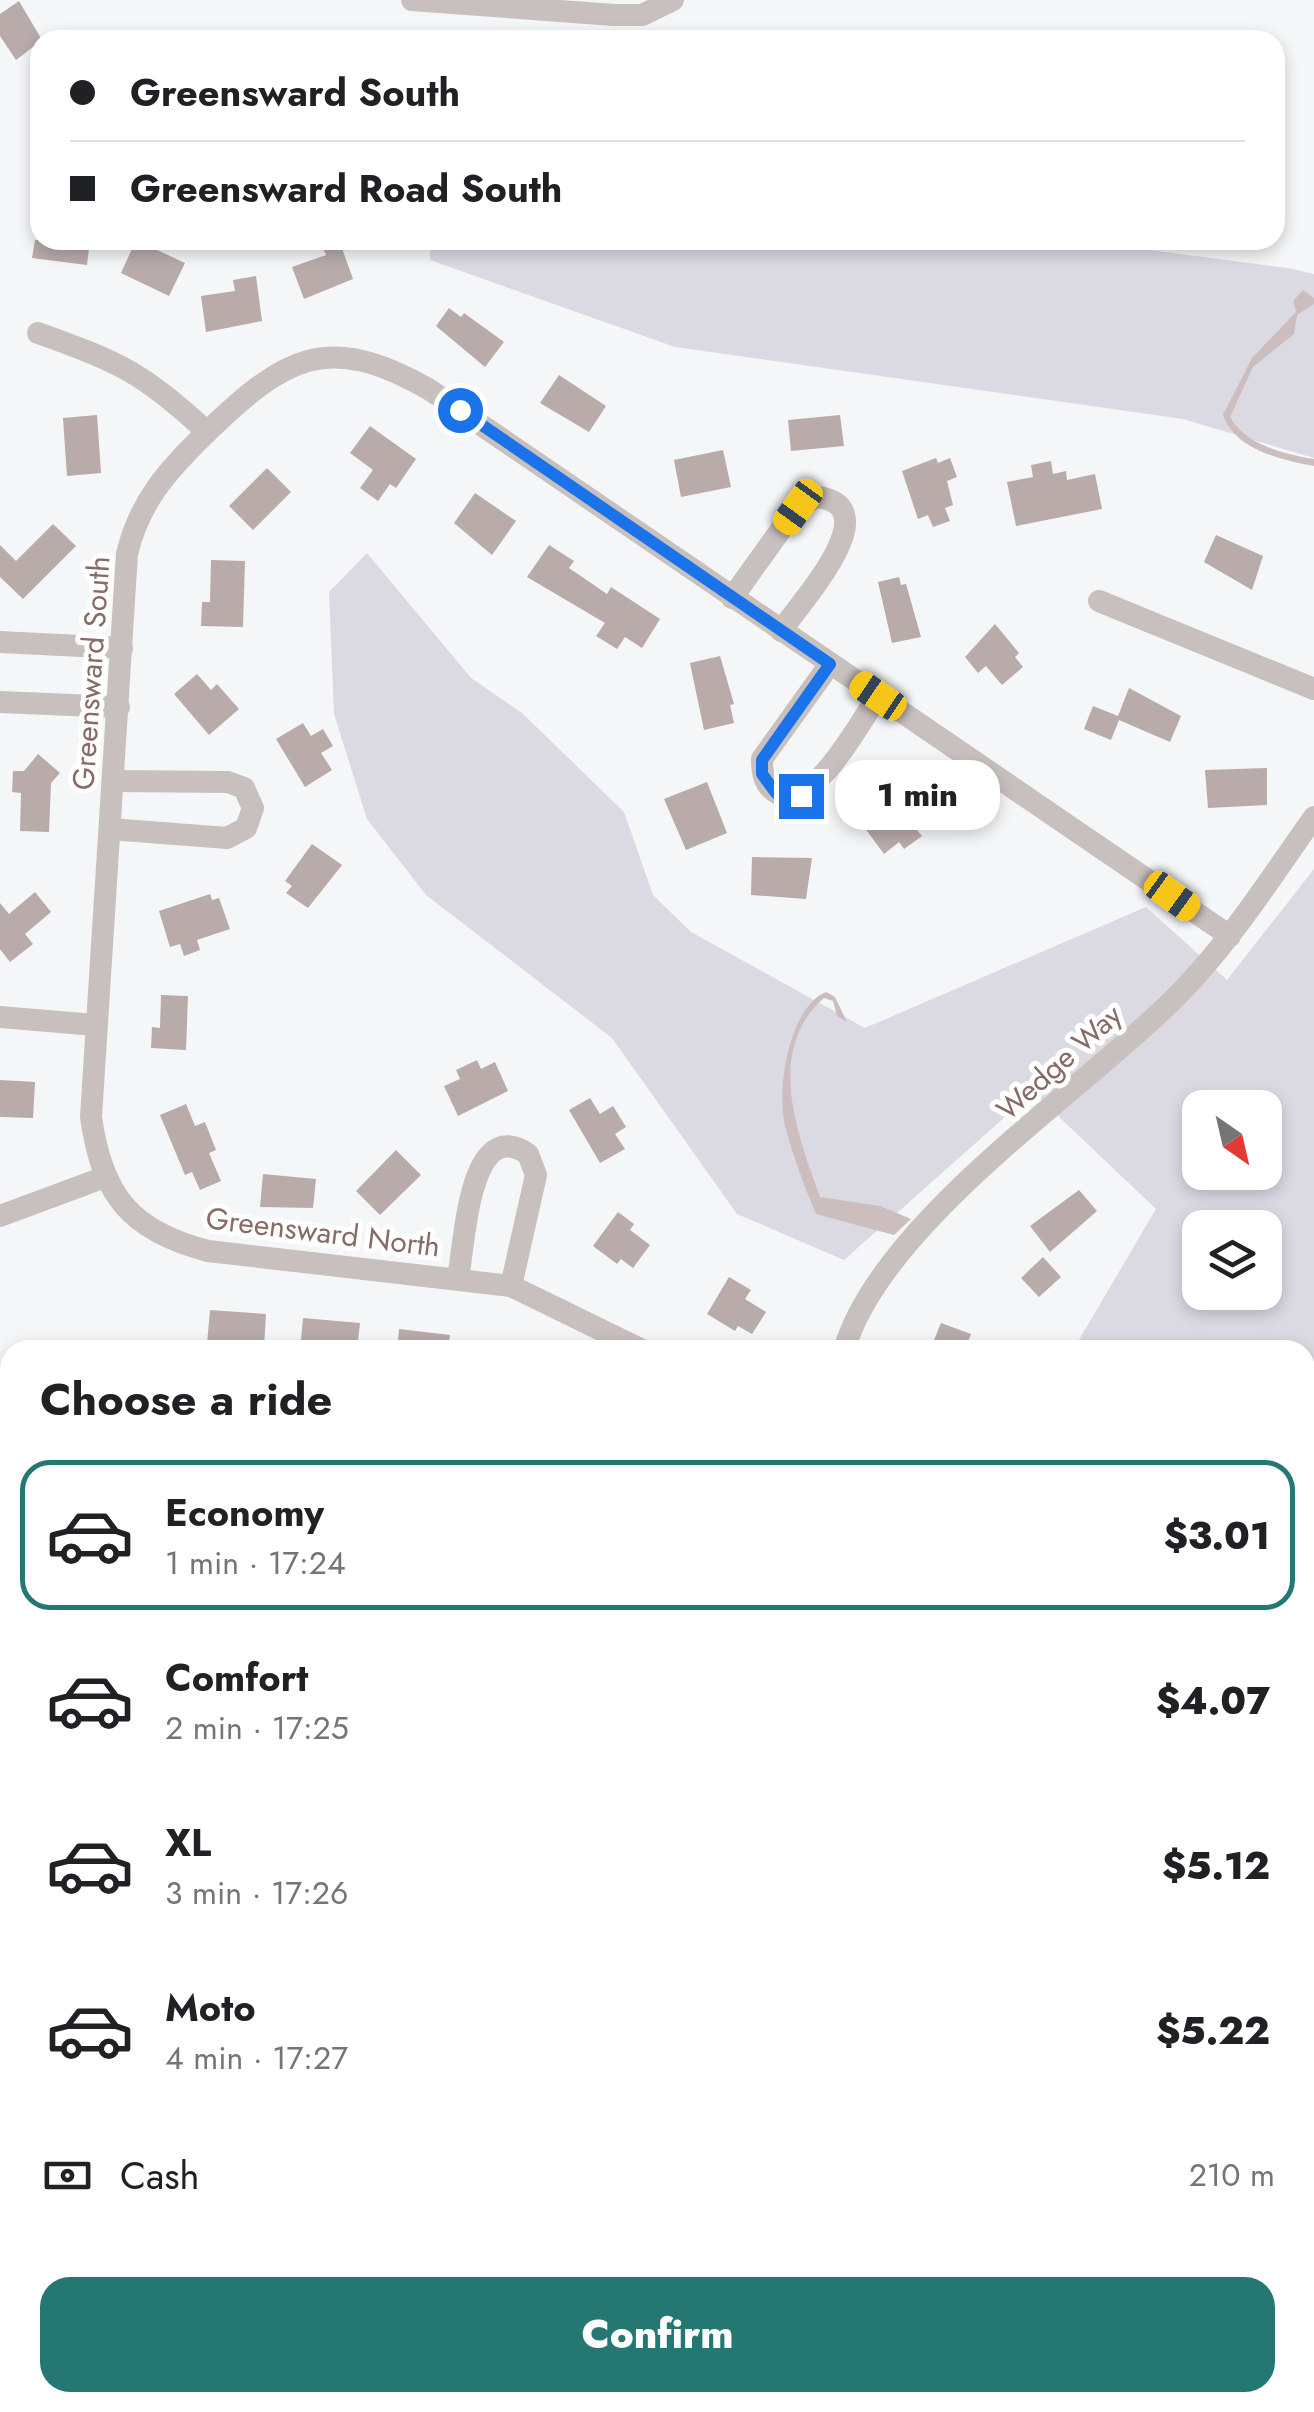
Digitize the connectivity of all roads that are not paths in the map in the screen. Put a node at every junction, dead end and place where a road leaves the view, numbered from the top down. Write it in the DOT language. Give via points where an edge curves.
graph roads {
  1 [pos="412,0"];
  2 [pos="673,0"];
  3 [pos="38,333"];
  4 [pos="208,432"];
  5 [pos="732,598"];
  6 [pos="1099,601"];
  7 [pos="781,631"];
  8 [pos="0,642"];
  9 [pos="122,648"];
  10 [pos="830,664"];
  11 [pos="1314,689"];
  12 [pos="878,696"];
  13 [pos="0,702"];
  14 [pos="119,707"];
  15 [pos="114,782"];
  16 [pos="1314,816"];
  17 [pos="110,829"];
  18 [pos="1230,936"];
  19 [pos="0,1017"];
  20 [pos="95,1025"];
  21 [pos="105,1178"];
  22 [pos="0,1216"];
  23 [pos="458,1278"];
  24 [pos="512,1286"];
  25 [pos="622,1340"];
  26 [pos="848,1340"];
  1 -- 2 [label="street" via="642,15"];
  3 -- 4 [label="street" via="144,376"];
  4 -- 5 [label="street, Greensward South" via="280,370 332,358 381,366 430,390"];
  4 -- 9 [label="street, Greensward South" via="170,468 140,512 127,554"];
  5 -- 7 [label="street, Greensward South"];
  5 -- 7 [label="street" via="804,501 818,497 838,504 846,515 846,537"];
  6 -- 11 [label="street"];
  7 -- 10 [label="street, Greensward South"];
  8 -- 9 [label="street"];
  9 -- 14 [label="street, Greensward South"];
  10 -- 12 [label="street"];
  10 -- 12 [label="street" via="762,760 762,774 776,793 789,797 812,790"];
  12 -- 18 [label="street"];
  13 -- 14 [label="street"];
  14 -- 15 [label="street, Greensward South"];
  15 -- 17 [label="street, Greensward South"];
  15 -- 17 [label="street" via="228,782 244,788 253,808 246,828 227,838"];
  16 -- 18 [label="street, Wedge Way"];
  17 -- 20 [label="street, Greensward South"];
  18 -- 26 [label="street, Wedge Way" via="1173,1000 915,1235 864,1302"];
  19 -- 20 [label="street"];
  20 -- 21 [label="street, Greensward North" via="91,1117"];
  21 -- 22 [label="street"];
  21 -- 23 [label="street, Greensward North" via="131,1215 177,1243 208,1252"];
  23 -- 24 [label="street, Greensward North"];
  23 -- 24 [label="street" via="480,1163 507,1145 528,1154 536,1175"];
  24 -- 25 [label="street, Greensward North"];
}
